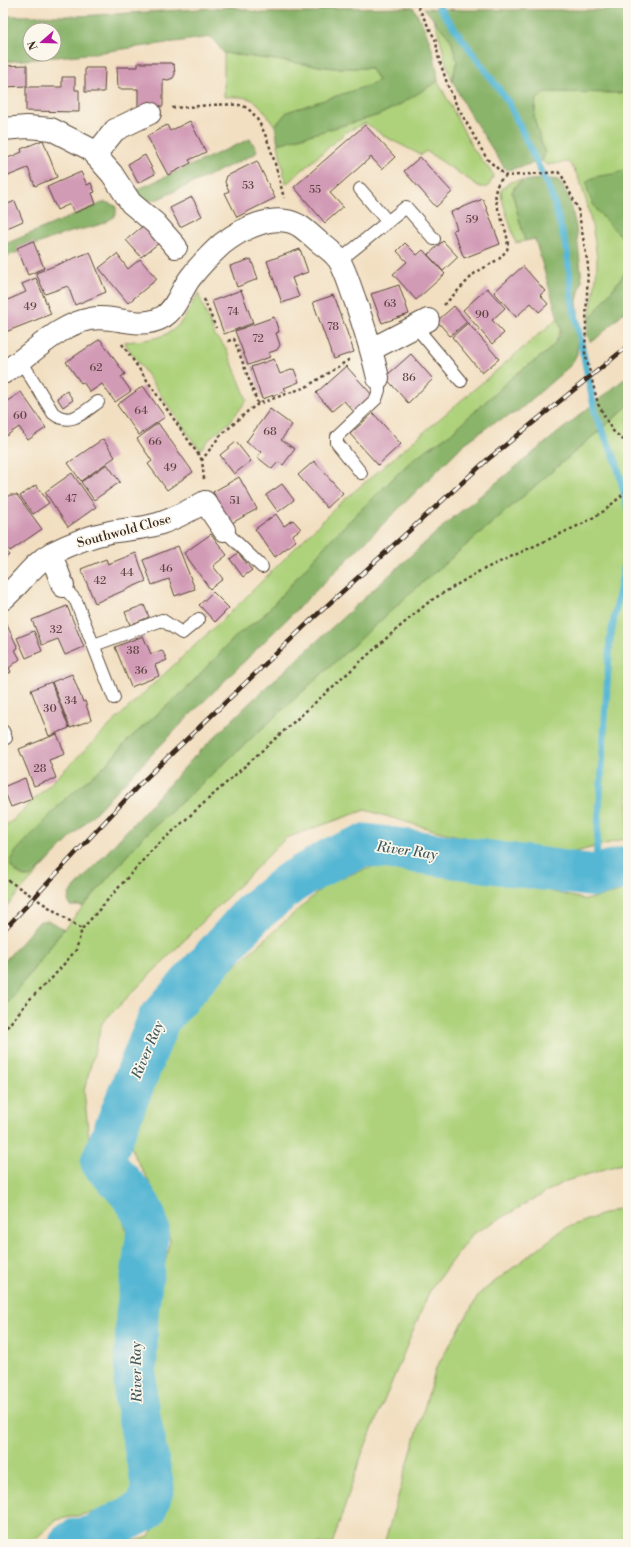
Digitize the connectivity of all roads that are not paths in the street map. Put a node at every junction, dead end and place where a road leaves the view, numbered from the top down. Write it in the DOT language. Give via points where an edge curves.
graph roads {
  1 [pos="150,113"];
  2 [pos="3,129"];
  3 [pos="95,155"];
  4 [pos="360,189"];
  5 [pos="388,222"];
  6 [pos="434,239"];
  7 [pos="176,247"];
  8 [pos="339,261"];
  9 [pos="422,324"];
  10 [pos="372,349"];
  11 [pos="22,361"];
  12 [pos="3,373"];
  13 [pos="378,378"];
  14 [pos="461,381"];
  15 [pos="98,402"];
  16 [pos="361,473"];
  17 [pos="224,530"];
  18 [pos="51,554"];
  19 [pos="262,567"];
  20 [pos="63,586"];
  21 [pos="3,599"];
  22 [pos="199,619"];
  23 [pos="94,645"];
  24 [pos="114,698"];
  1 -- 3 [label="street" via="115,130"];
  2 -- 3 [label="street" via="51,129 90,149"];
  3 -- 7 [label="street" via="112,174 131,203 155,223"];
  4 -- 5 [label="lane"];
  5 -- 6 [label="lane" via="406,207"];
  5 -- 8 [label="lane"];
  8 -- 10 [label="street"];
  8 -- 11 [label="street" via="310,234 291,222 262,222 222,244 191,276 167,314 161,318 144,323 104,318 89,319 61,331"];
  9 -- 10 [label="street"];
  9 -- 14 [label="lane"];
  10 -- 13 [label="street"];
  11 -- 12 [label="street"];
  11 -- 15 [label="lane" via="53,413 60,419 69,420"];
  13 -- 16 [label="lane" via="380,390 376,399 337,436 336,443"];
  17 -- 18 [label="street, Southwold Close" via="205,502 157,524 107,532"];
  17 -- 19 [label="lane"];
  18 -- 20 [label="street"];
  18 -- 21 [label="street, Southwold Close"];
  20 -- 23 [label="lane" via="76,601"];
  22 -- 23 [label="lane" via="182,633 162,620"];
  23 -- 24 [label="lane"];
}
